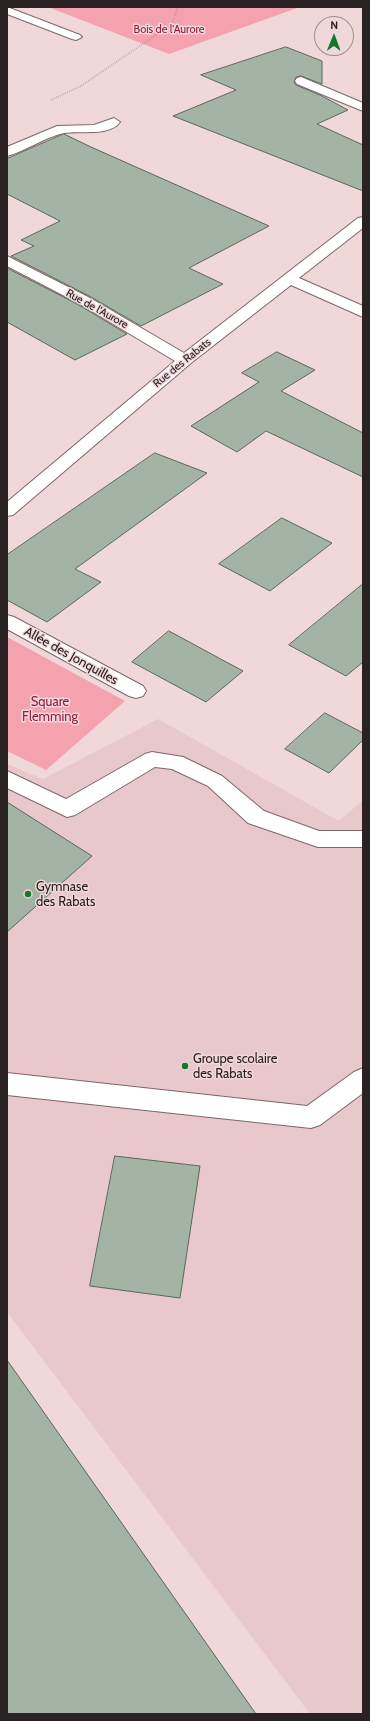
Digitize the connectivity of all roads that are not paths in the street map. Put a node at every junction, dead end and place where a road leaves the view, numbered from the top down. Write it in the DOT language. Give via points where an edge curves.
graph roads {
  1 [pos="7,10"];
  2 [pos="76,37"];
  3 [pos="301,81"];
  4 [pos="363,107"];
  5 [pos="114,122"];
  6 [pos="7,152"];
  7 [pos="363,221"];
  8 [pos="7,260"];
  9 [pos="290,279"];
  10 [pos="363,312"];
  11 [pos="185,360"];
  12 [pos="7,511"];
  13 [pos="7,621"];
  14 [pos="136,691"];
  15 [pos="7,779"];
  16 [pos="363,839"];
  17 [pos="363,1079"];
  18 [pos="7,1084"];
  1 -- 2 [label="street"];
  3 -- 4 [label="street"];
  5 -- 6 [label="street" via="96,129 62,129"];
  7 -- 9 [label="street, Rue des Rabats"];
  8 -- 11 [label="street, Rue de l'Aurore" via="85,301"];
  9 -- 10 [label="street"];
  9 -- 11 [label="street, Rue des Rabats"];
  11 -- 12 [label="street, Rue des Rabats"];
  13 -- 14 [label="street, Allée des Jonquilles"];
  15 -- 16 [label="street" via="67,809 152,760 176,762 215,782 256,817 318,839"];
  17 -- 18 [label="street" via="311,1117"];
}
